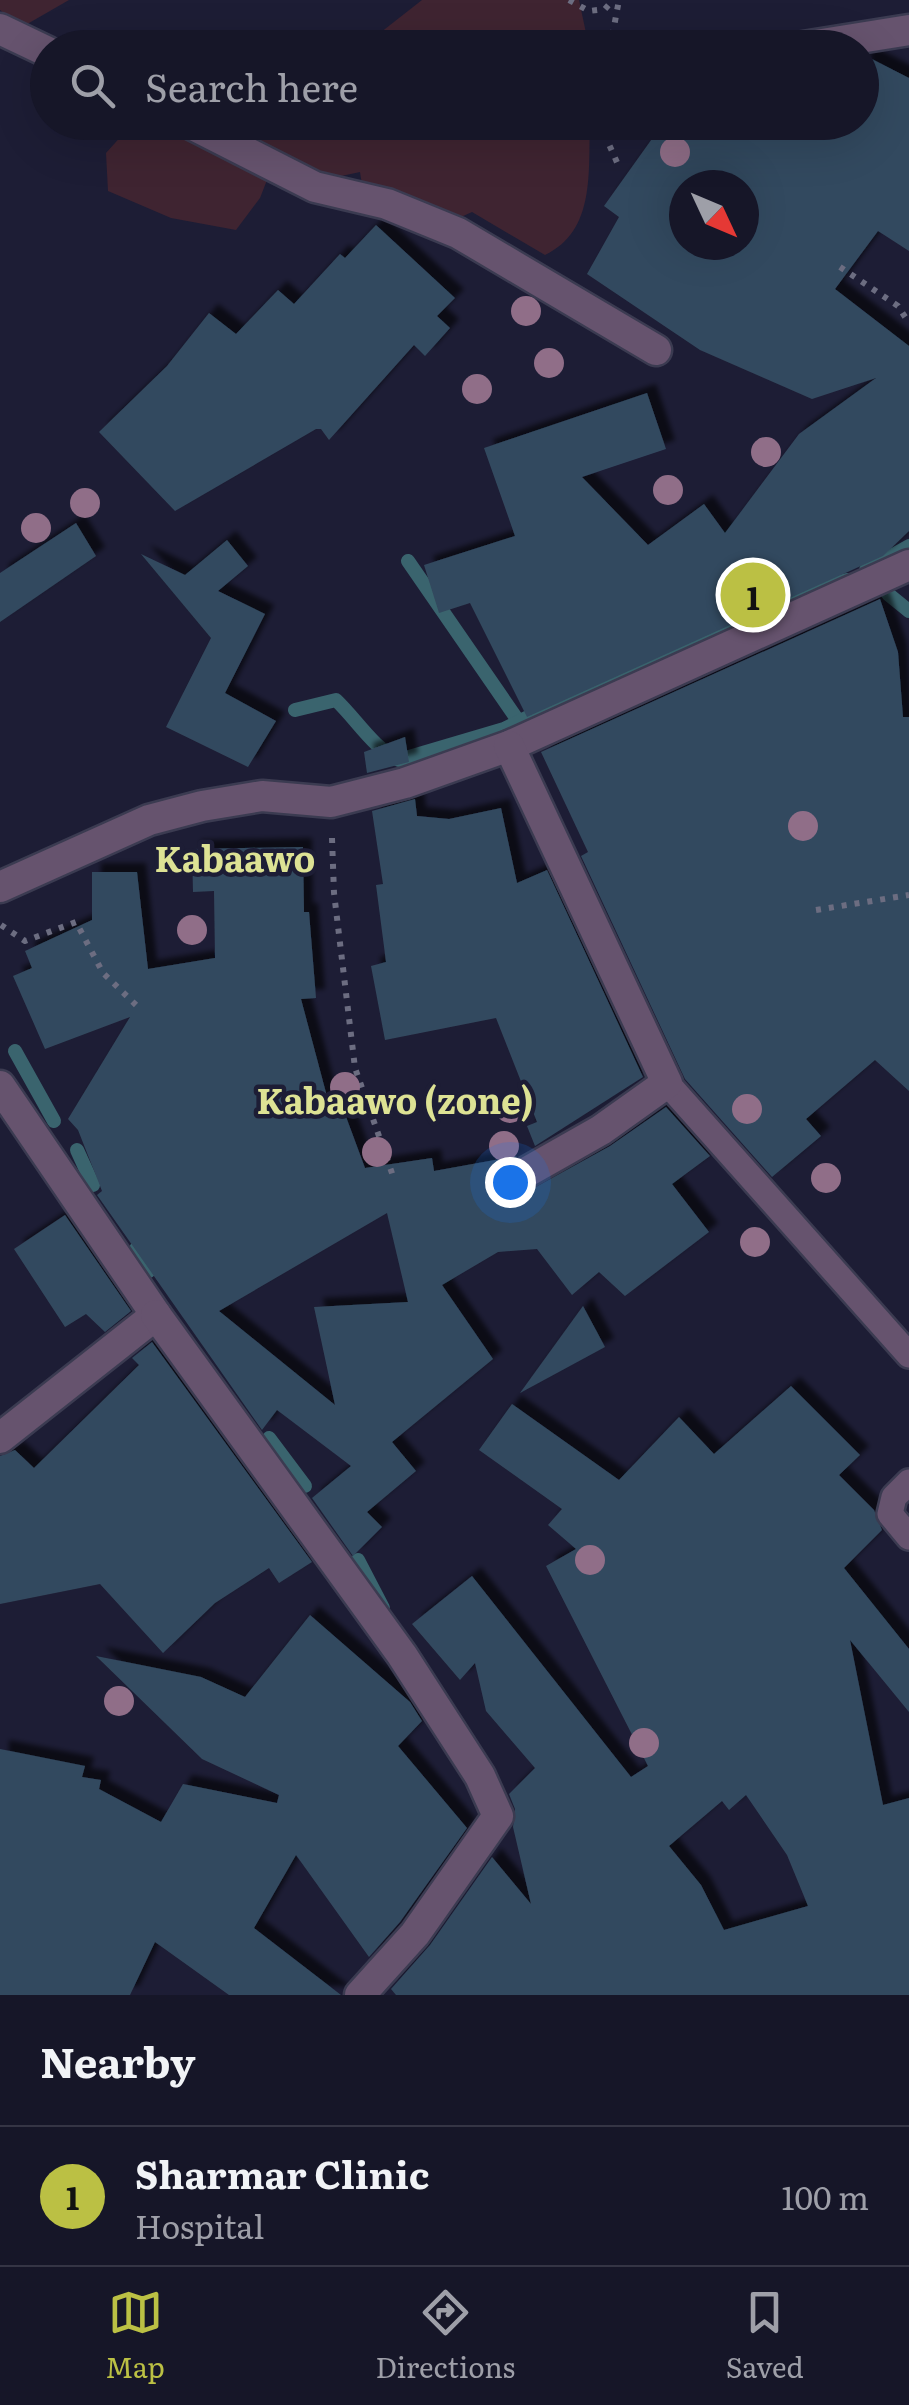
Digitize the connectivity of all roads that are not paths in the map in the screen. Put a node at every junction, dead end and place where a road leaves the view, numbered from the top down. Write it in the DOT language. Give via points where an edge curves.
graph roads {
  1 [pos="0,29"];
  2 [pos="909,30"];
  3 [pos="879,35"];
  4 [pos="30,43"];
  5 [pos="222,140"];
  6 [pos="656,350"];
  7 [pos="909,565"];
  8 [pos="509,746"];
  9 [pos="0,887"];
  10 [pos="667,1084"];
  11 [pos="0,1086"];
  12 [pos="504,1185"];
  13 [pos="156,1314"];
  14 [pos="909,1355"];
  15 [pos="0,1438"];
  16 [pos="909,1482"];
  17 [pos="909,1537"];
  18 [pos="360,1995"];
  1 -- 4 [label="street"];
  2 -- 3 [label="street"];
  5 -- 6 [label="street" via="316,188 387,204 458,234"];
  7 -- 8 [label="street"];
  8 -- 9 [label="street" via="332,802 236,798 166,816"];
  8 -- 10 [label="street"];
  10 -- 12 [label="street"];
  10 -- 14 [label="lane"];
  11 -- 13 [label="street"];
  13 -- 15 [label="street"];
  13 -- 18 [label="street" via="402,1655 480,1776 498,1816 414,1934"];
  16 -- 17 [label="lane" via="894,1497 890,1514"];
}
